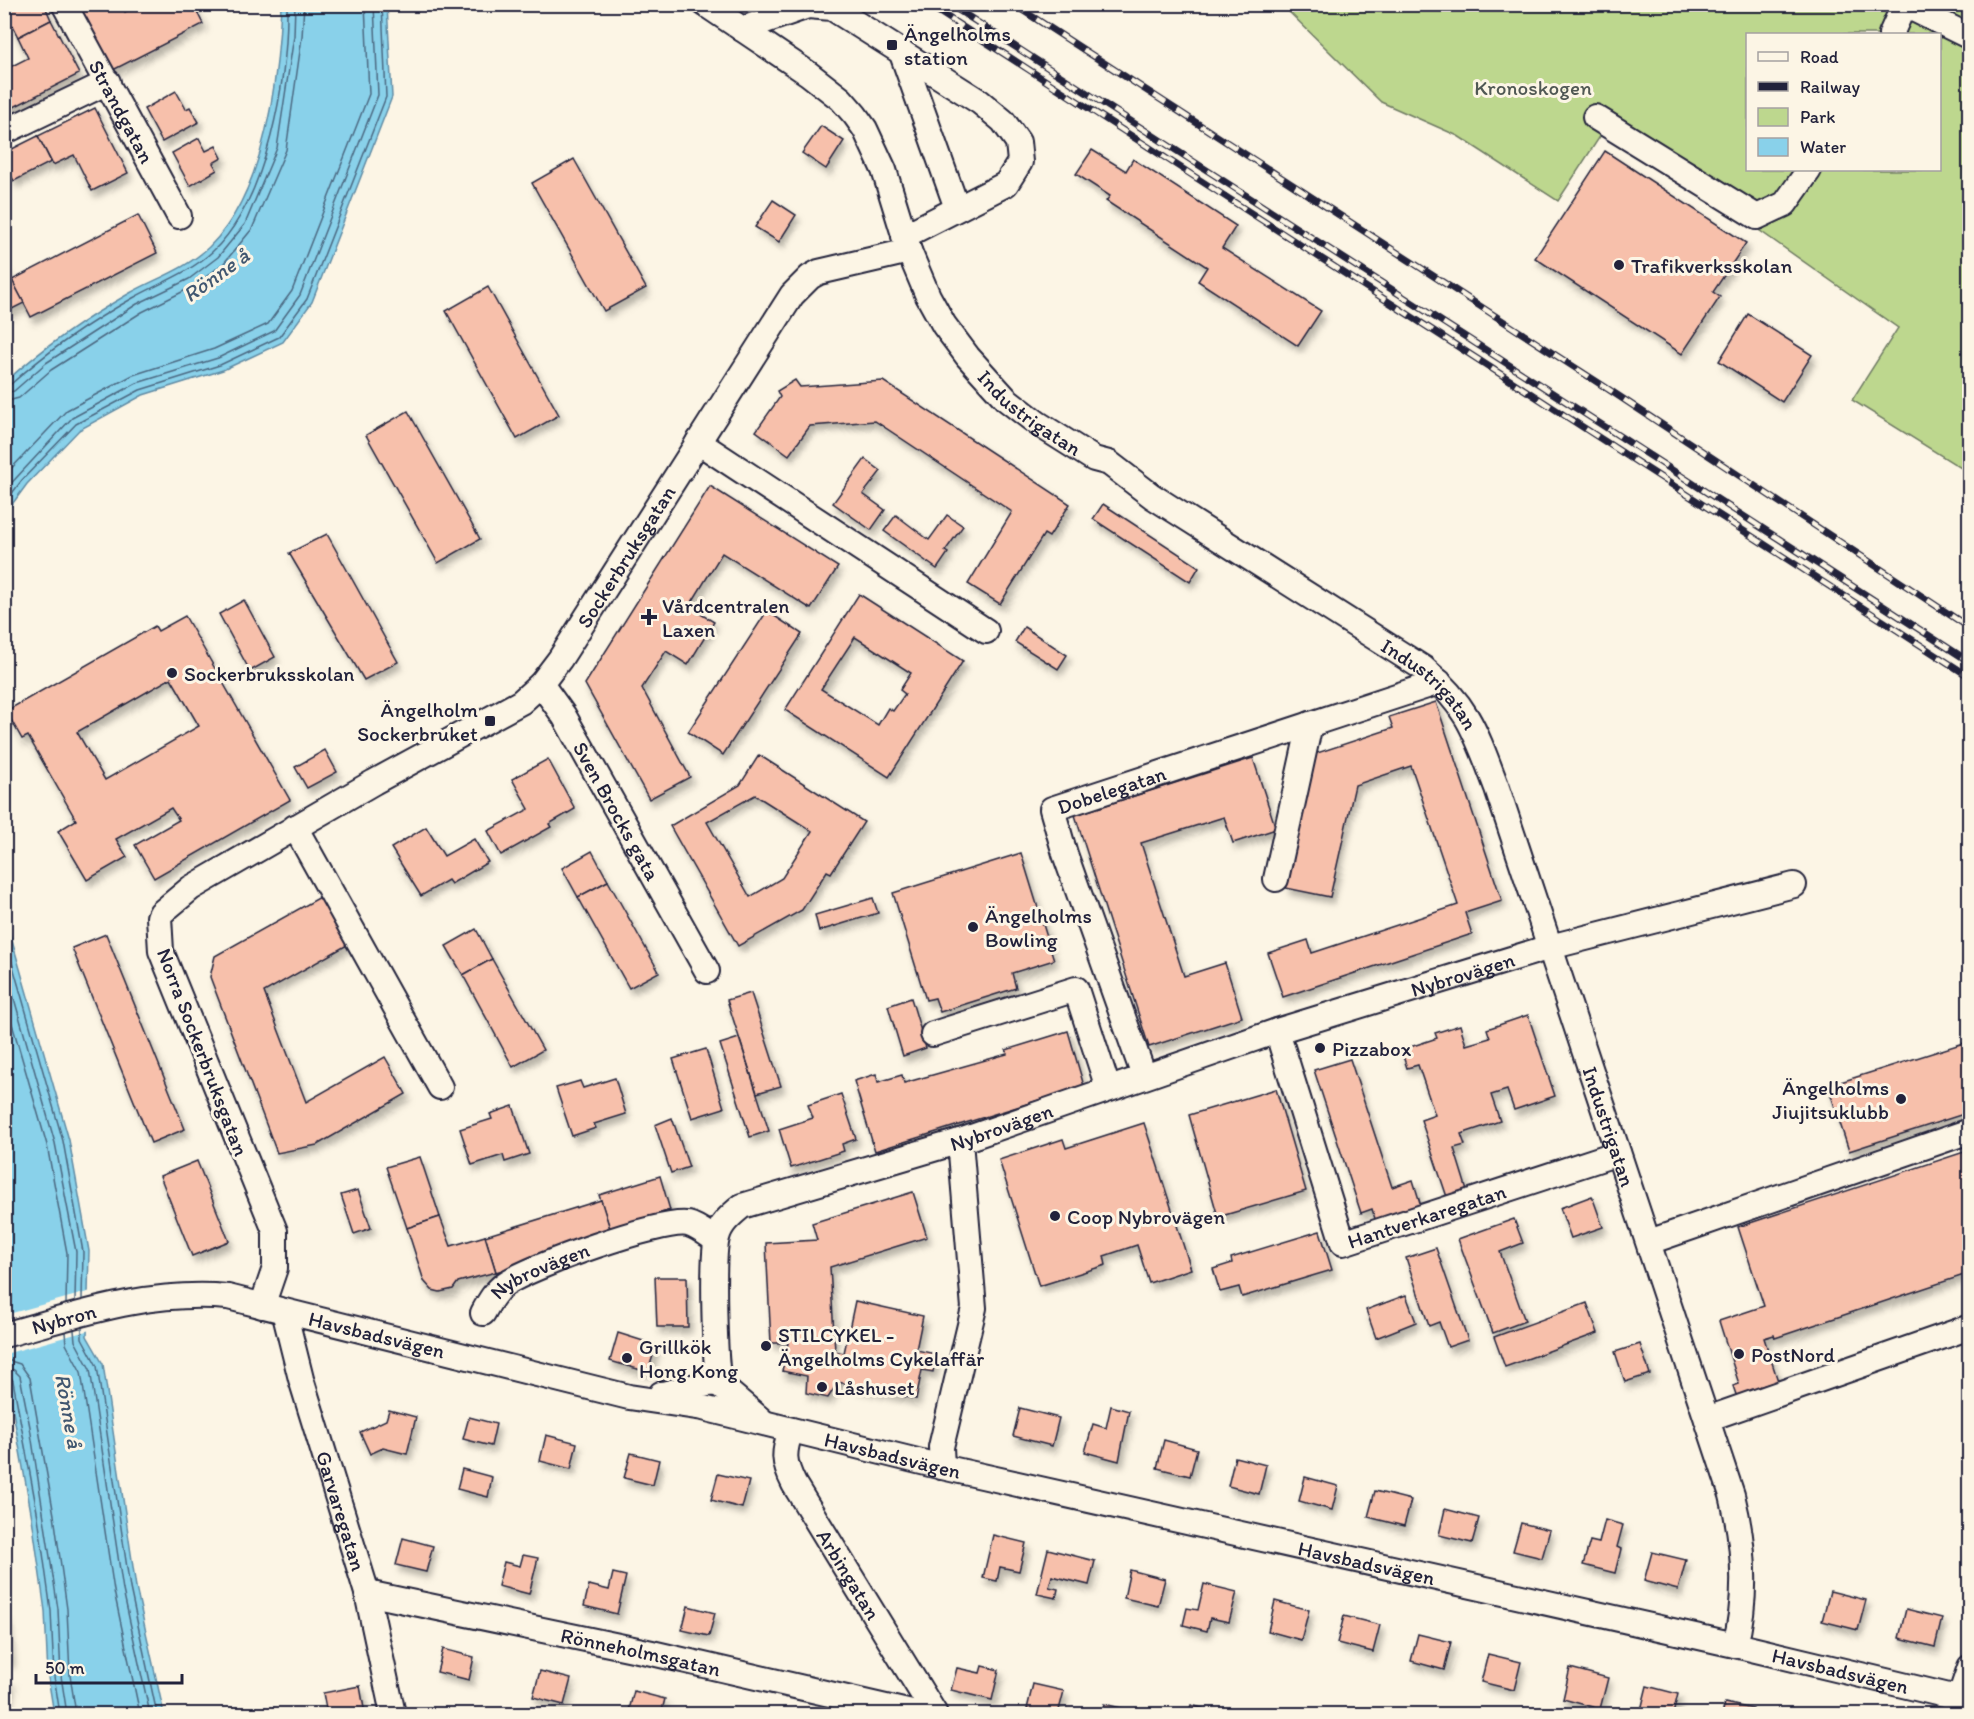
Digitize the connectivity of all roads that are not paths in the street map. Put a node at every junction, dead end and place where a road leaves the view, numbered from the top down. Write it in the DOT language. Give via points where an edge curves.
graph roads {
  1 [pos="64,4"];
  2 [pos="705,4"];
  3 [pos="1903,5"];
  4 [pos="742,29"];
  5 [pos="1891,33"];
  6 [pos="1970,37"];
  7 [pos="901,51"];
  8 [pos="108,82"];
  9 [pos="1595,117"];
  10 [pos="4,132"];
  11 [pos="1808,171"];
  12 [pos="957,208"];
  13 [pos="179,216"];
  14 [pos="907,244"];
  15 [pos="699,442"];
  16 [pos="986,632"];
  17 [pos="1439,682"];
  18 [pos="541,684"];
  19 [pos="1310,724"];
  20 [pos="294,827"];
  21 [pos="1276,879"];
  22 [pos="1794,885"];
  23 [pos="1550,947"];
  24 [pos="707,971"];
  25 [pos="1277,1031"];
  26 [pos="933,1034"];
  27 [pos="1143,1076"];
  28 [pos="440,1087"];
  29 [pos="1108,1088"];
  30 [pos="1970,1131"];
  31 [pos="960,1141"];
  32 [pos="1618,1153"];
  33 [pos="716,1240"];
  34 [pos="1649,1242"];
  35 [pos="122,1303"];
  36 [pos="273,1309"];
  37 [pos="483,1313"];
  38 [pos="1970,1327"];
  39 [pos="4,1335"];
  40 [pos="712,1394"];
  41 [pos="1707,1419"];
  42 [pos="791,1430"];
  43 [pos="942,1467"];
  44 [pos="366,1593"];
  45 [pos="1735,1645"];
  46 [pos="1970,1667"];
  47 [pos="1961,1704"];
  48 [pos="393,1714"];
  49 [pos="916,1714"];
  50 [pos="935,1714"];
  1 -- 8 [label="street, Strandgatan"];
  2 -- 4 [label="street, Industrigatan"];
  3 -- 5 [label="street"];
  3 -- 6 [label="street"];
  4 -- 7 [label="street, Sockerbruksgatan" via="808,6 824,5"];
  4 -- 14 [label="street, Industrigatan" via="809,74 855,115 884,170"];
  7 -- 12 [label="street"];
  7 -- 12 [label="street, Sockerbruksgatan" via="980,102 1003,121 1018,142 1020,162 1006,184"];
  8 -- 10 [label="street"];
  8 -- 13 [label="street, Strandgatan"];
  9 -- 11 [label="street" via="1756,216 1785,204"];
  12 -- 14 [label="street, Sockerbruksgatan"];
  14 -- 15 [label="street, Sockerbruksgatan" via="819,272 802,285"];
  14 -- 17 [label="street, Industrigatan" via="944,325 986,378 1022,412 1094,459 1109,463 1152,496 1385,643"];
  15 -- 16 [label="street"];
  15 -- 18 [label="street, Sockerbruksgatan" via="561,659"];
  17 -- 19 [label="street, Dobelegatan"];
  17 -- 23 [label="street, Industrigatan" via="1461,705 1482,747"];
  18 -- 20 [label="street, Sockerbruksgatan" via="490,721"];
  18 -- 24 [label="street, Sven Brocks gata" via="564,716"];
  19 -- 21 [label="street"];
  19 -- 27 [label="street, Dobelegatan" via="1052,809"];
  20 -- 28 [label="street"];
  20 -- 36 [label="street, Norra Sockerbruksgatan" via="191,888 159,917 161,951 275,1231"];
  22 -- 23 [label="street, Nybrovägen"];
  23 -- 25 [label="street, Nybrovägen"];
  23 -- 32 [label="street, Industrigatan"];
  25 -- 27 [label="street, Nybrovägen"];
  25 -- 32 [label="street, Hantverkaregatan" via="1343,1243"];
  26 -- 29 [label="street" via="1076,989"];
  27 -- 29 [label="street, Nybrovägen"];
  29 -- 31 [label="street, Nybrovägen"];
  30 -- 34 [label="street"];
  31 -- 33 [label="street, Nybrovägen" via="742,1206 726,1220"];
  31 -- 43 [label="street" via="974,1308 941,1447"];
  32 -- 34 [label="street, Industrigatan"];
  33 -- 37 [label="street, Nybrovägen" via="689,1224 641,1232 507,1283"];
  33 -- 40 [label="street"];
  34 -- 41 [label="street, Industrigatan"];
  35 -- 36 [label="street, Havsbadsvägen" via="192,1294 228,1297"];
  35 -- 39 [label="street, Nybron"];
  36 -- 40 [label="street, Havsbadsvägen" via="629,1397"];
  36 -- 44 [label="street, Garvaregatan" via="301,1379"];
  38 -- 41 [label="street"];
  40 -- 42 [label="street, Havsbadsvägen" via="765,1423"];
  41 -- 45 [label="street, Industrigatan" via="1742,1540"];
  42 -- 43 [label="street, Havsbadsvägen"];
  42 -- 50 [label="street, Arbingatan" via="784,1450 786,1469"];
  43 -- 45 [label="street, Havsbadsvägen"];
  44 -- 48 [label="street, Garvaregatan"];
  44 -- 49 [label="street, Rönneholmsgatan"];
  45 -- 47 [label="street, Havsbadsvägen"];
  46 -- 47 [label="street"];
}
